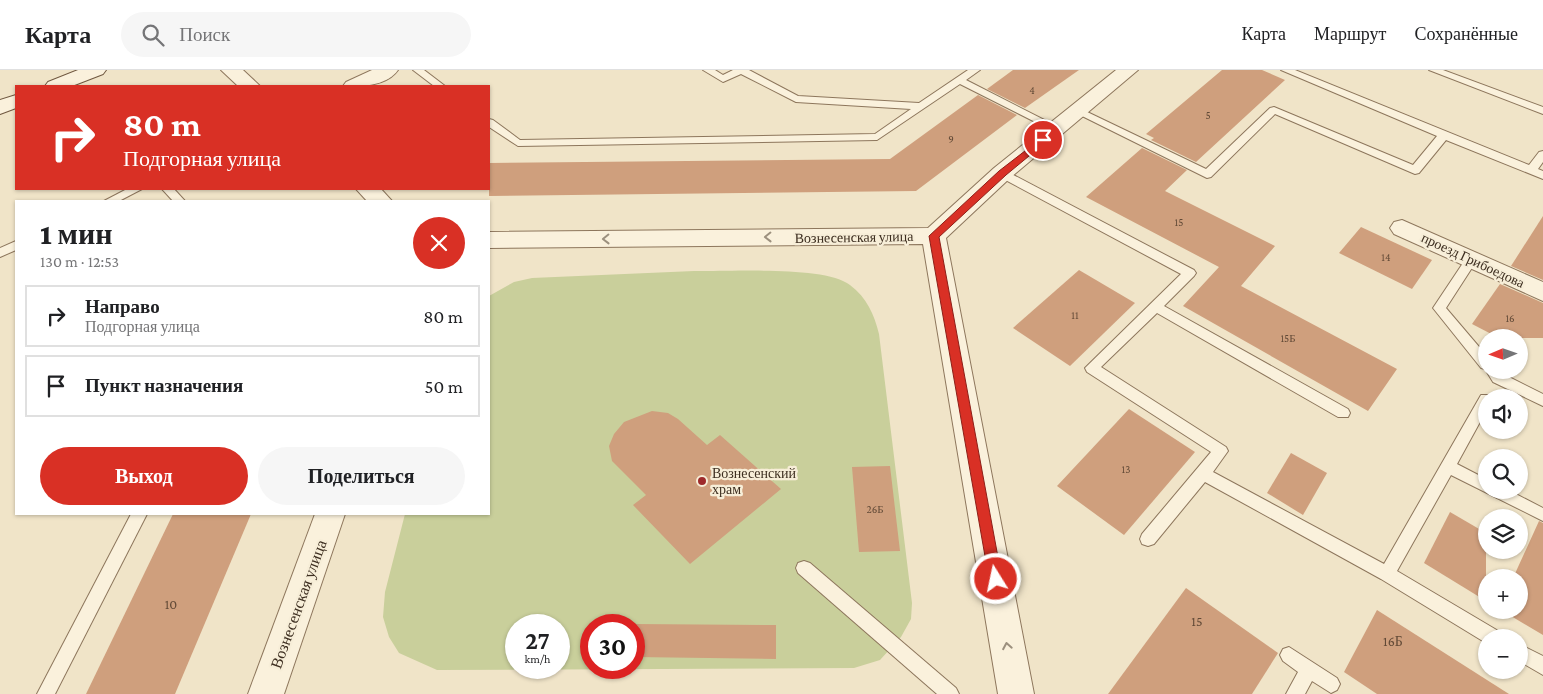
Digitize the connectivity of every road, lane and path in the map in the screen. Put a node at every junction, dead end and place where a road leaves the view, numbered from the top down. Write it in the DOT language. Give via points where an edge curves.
graph roads {
  1 [pos="96,70"];
  2 [pos="232,70"];
  3 [pos="388,70"];
  4 [pos="418,70"];
  5 [pos="708,70"];
  6 [pos="741,70"];
  7 [pos="974,70"];
  8 [pos="1128,70"];
  9 [pos="1286,70"];
  10 [pos="1434,70"];
  11 [pos="960,80"];
  12 [pos="58,85"];
  13 [pos="249,85"];
  14 [pos="355,85"];
  15 [pos="439,85"];
  16 [pos="15,101"];
  17 [pos="921,106"];
  18 [pos="0,108"];
  19 [pos="1543,111"];
  20 [pos="1079,112"];
  21 [pos="490,123"];
  22 [pos="1057,129"];
  23 [pos="1444,135"];
  24 [pos="1543,154"];
  25 [pos="1532,170"];
  26 [pos="1002,173"];
  27 [pos="1543,175"];
  28 [pos="134,190"];
  29 [pos="169,190"];
  30 [pos="368,190"];
  31 [pos="112,200"];
  32 [pos="178,200"];
  33 [pos="380,200"];
  34 [pos="1402,228"];
  35 [pos="934,236"];
  36 [pos="490,240"];
  37 [pos="15,246"];
  38 [pos="0,253"];
  39 [pos="1471,260"];
  40 [pos="1543,292"];
  41 [pos="1156,307"];
  42 [pos="1478,354"];
  43 [pos="1504,379"];
  44 [pos="1543,400"];
  45 [pos="1343,413"];
  46 [pos="1478,414"];
  47 [pos="1448,466"];
  48 [pos="1202,473"];
  49 [pos="1478,482"];
  50 [pos="1511,499"];
  51 [pos="138,515"];
  52 [pos="330,515"];
  53 [pos="1542,515"];
  54 [pos="1148,539"];
  55 [pos="804,568"];
  56 [pos="1387,574"];
  57 [pos="1479,629"];
  58 [pos="1288,655"];
  59 [pos="1528,657"];
  60 [pos="1543,666"];
  61 [pos="1310,670"];
  62 [pos="1331,684"];
  63 [pos="46,694"];
  64 [pos="266,694"];
  65 [pos="950,694"];
  66 [pos="1016,694"];
  67 [pos="1295,694"];
  1 -- 12 [label="street"];
  2 -- 13 [label="street"];
  3 -- 14 [label="street"];
  4 -- 15 [label="lane"];
  5 -- 6 [label="lane" via="723,79"];
  6 -- 17 [label="lane" via="796,99"];
  7 -- 11 [label="lane"];
  8 -- 20 [label="street"];
  9 -- 23 [label="lane"];
  10 -- 19 [label="lane"];
  11 -- 17 [label="lane"];
  11 -- 22 [label="lane"];
  16 -- 18 [label="street"];
  17 -- 21 [label="lane" via="877,138 518,143"];
  20 -- 22 [label="street"];
  20 -- 23 [label="lane" via="1208,174 1274,110 1415,170"];
  22 -- 26 [label="street"];
  23 -- 25 [label="lane"];
  24 -- 25 [label="lane"];
  25 -- 27 [label="lane"];
  26 -- 35 [label="street"];
  26 -- 41 [label="lane" via="1190,273"];
  28 -- 31 [label="lane"];
  29 -- 32 [label="lane"];
  30 -- 33 [label="street"];
  34 -- 39 [label="street, проезд Грибоедова"];
  35 -- 36 [label="street, Вознесенская улица, one-way"];
  66 -- 35 [label="street, one-way"];
  37 -- 38 [label="lane"];
  39 -- 40 [label="street, проезд Грибоедова"];
  39 -- 42 [label="lane" via="1439,308"];
  41 -- 45 [label="lane"];
  41 -- 48 [label="lane" via="1092,368 1221,450"];
  43 -- 44 [label="lane"];
  46 -- 47 [label="lane"];
  47 -- 49 [label="lane"];
  47 -- 56 [label="lane"];
  48 -- 54 [label="lane"];
  48 -- 56 [label="lane"];
  50 -- 53 [label="lane"];
  51 -- 63 [label="lane"];
  52 -- 64 [label="street, Вознесенская улица"];
  55 -- 65 [label="lane"];
  56 -- 57 [label="lane"];
  58 -- 61 [label="lane"];
  59 -- 60 [label="lane"];
  61 -- 62 [label="lane"];
  61 -- 67 [label="lane"];
}
